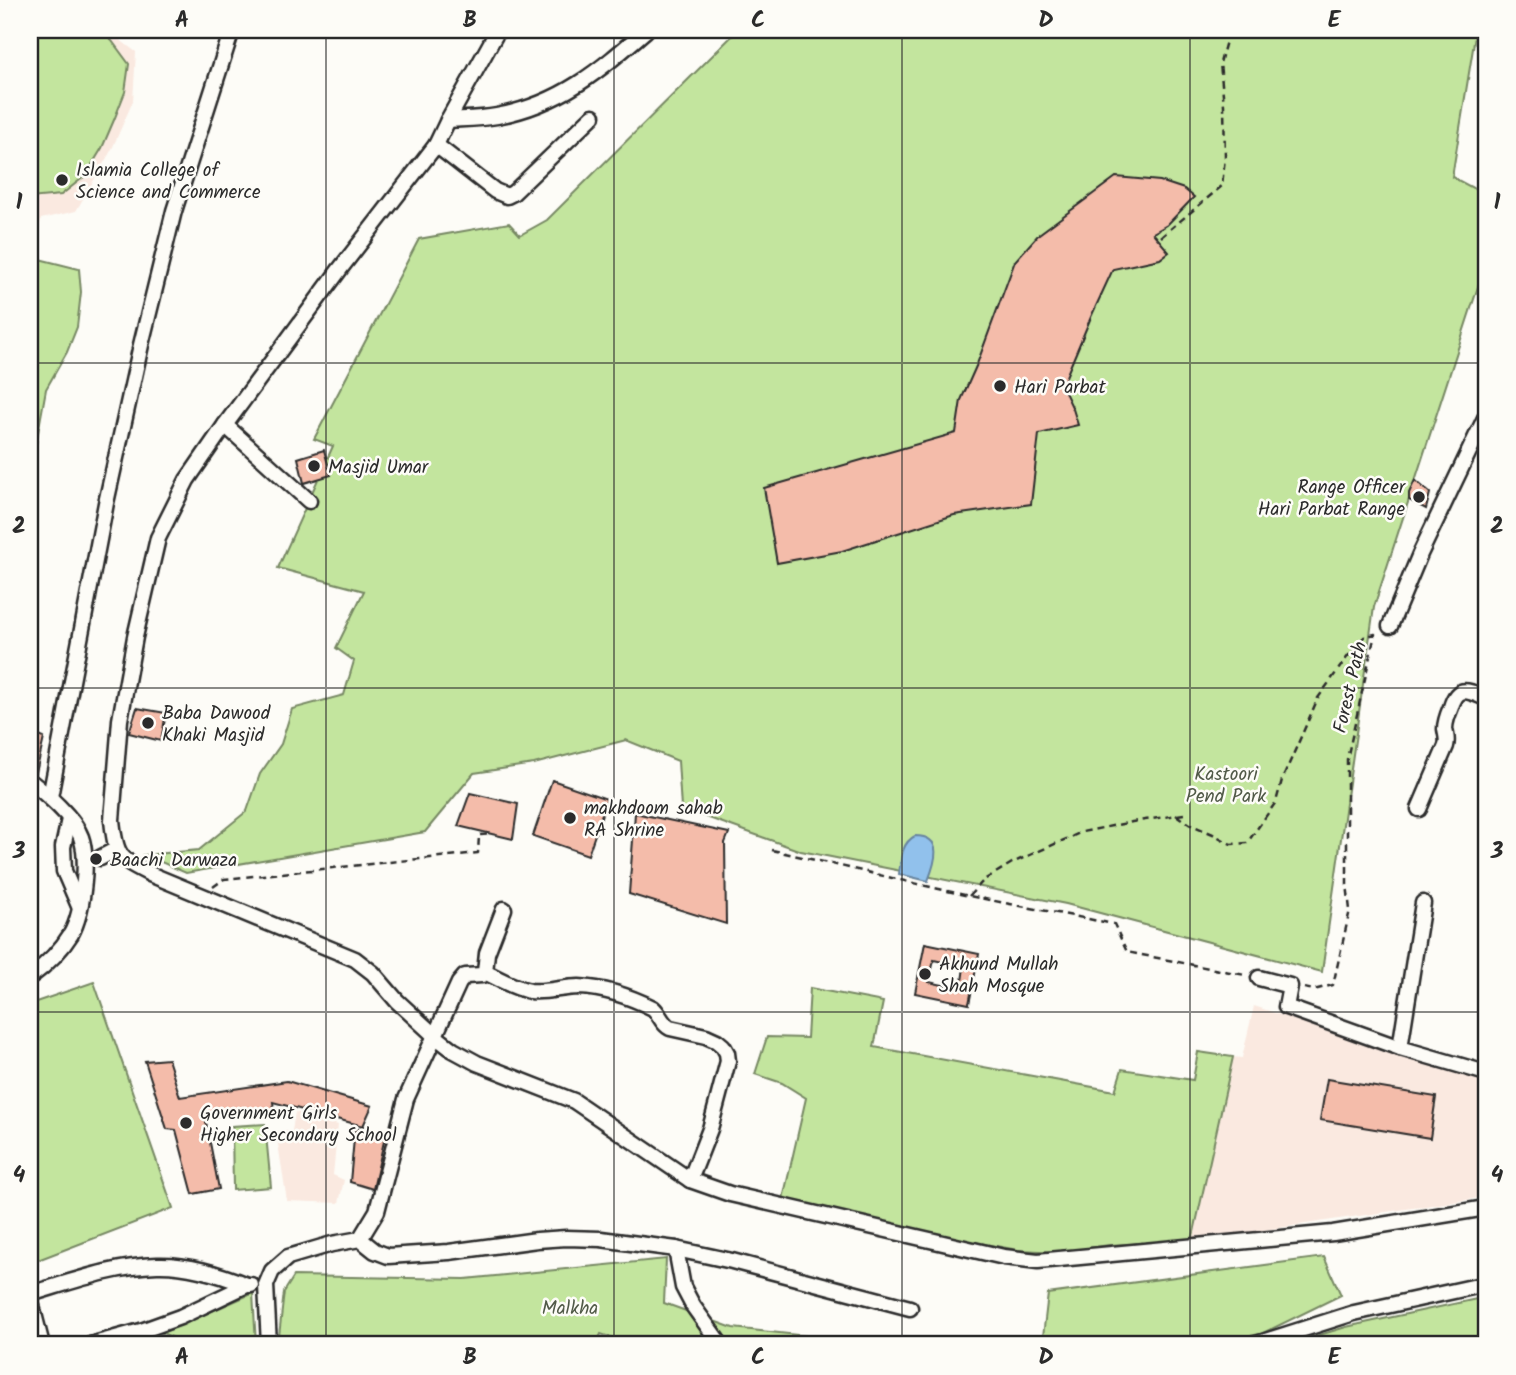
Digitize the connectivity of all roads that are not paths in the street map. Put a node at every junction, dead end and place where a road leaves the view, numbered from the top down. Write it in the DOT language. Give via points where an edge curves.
graph roads {
  1 [pos="232,30"];
  2 [pos="498,30"];
  3 [pos="646,30"];
  4 [pos="593,116"];
  5 [pos="448,120"];
  6 [pos="436,145"];
  7 [pos="1486,416"];
  8 [pos="225,425"];
  9 [pos="309,501"];
  10 [pos="1390,626"];
  11 [pos="1486,698"];
  12 [pos="30,781"];
  13 [pos="50,797"];
  14 [pos="1419,809"];
  15 [pos="69,819"];
  16 [pos="117,849"];
  17 [pos="92,859"];
  18 [pos="1423,903"];
  19 [pos="79,906"];
  20 [pos="504,909"];
  21 [pos="485,972"];
  22 [pos="30,977"];
  23 [pos="1259,978"];
  24 [pos="435,1036"];
  25 [pos="1401,1048"];
  26 [pos="1486,1073"];
  27 [pos="690,1180"];
  28 [pos="1486,1208"];
  29 [pos="360,1239"];
  30 [pos="676,1249"];
  31 [pos="1486,1284"];
  32 [pos="247,1285"];
  33 [pos="266,1285"];
  34 [pos="30,1296"];
  35 [pos="910,1308"];
  36 [pos="42,1345"];
  37 [pos="90,1345"];
  38 [pos="270,1345"];
  39 [pos="721,1345"];
  40 [pos="1253,1345"];
  1 -- 13 [label="street" via="174,211 141,345"];
  2 -- 5 [label="street"];
  3 -- 5 [label="street" via="569,91 496,116"];
  4 -- 6 [label="street" via="507,196"];
  5 -- 6 [label="street"];
  6 -- 8 [label="street"];
  7 -- 10 [label="street"];
  8 -- 9 [label="street"];
  8 -- 16 [label="street" via="187,480 158,538 120,720 112,820"];
  11 -- 14 [label="street" via="1467,691 1454,697 1445,723 1448,741"];
  12 -- 13 [label="street"];
  13 -- 15 [label="street"];
  15 -- 17 [label="street"];
  15 -- 19 [label="street" via="64,870"];
  16 -- 17 [label="street"];
  16 -- 24 [label="street" via="130,864 152,875 355,959"];
  17 -- 19 [label="street"];
  18 -- 25 [label="street"];
  19 -- 22 [label="street" via="72,931 60,949"];
  20 -- 21 [label="street" via="487,953"];
  21 -- 24 [label="street" via="461,979"];
  21 -- 27 [label="street" via="529,991 578,987 619,995 653,1008 670,1028 723,1046 727,1068"];
  23 -- 25 [label="street" via="1290,986 1286,1007"];
  24 -- 27 [label="street" via="477,1063 573,1101"];
  24 -- 29 [label="street" via="407,1099 377,1210"];
  25 -- 26 [label="street"];
  27 -- 28 [label="street" via="730,1194 1004,1258 1038,1261 1333,1233"];
  29 -- 30 [label="street" via="388,1256 566,1238"];
  29 -- 33 [label="street" via="288,1257 272,1271"];
  30 -- 35 [label="street"];
  30 -- 39 [label="street" via="683,1287"];
  31 -- 40 [label="street" via="1354,1312"];
  32 -- 33 [label="street"];
  32 -- 34 [label="street" via="199,1269 159,1265 107,1272"];
  32 -- 37 [label="street" via="180,1317"];
  33 -- 38 [label="street"];
  34 -- 36 [label="street"];
}
